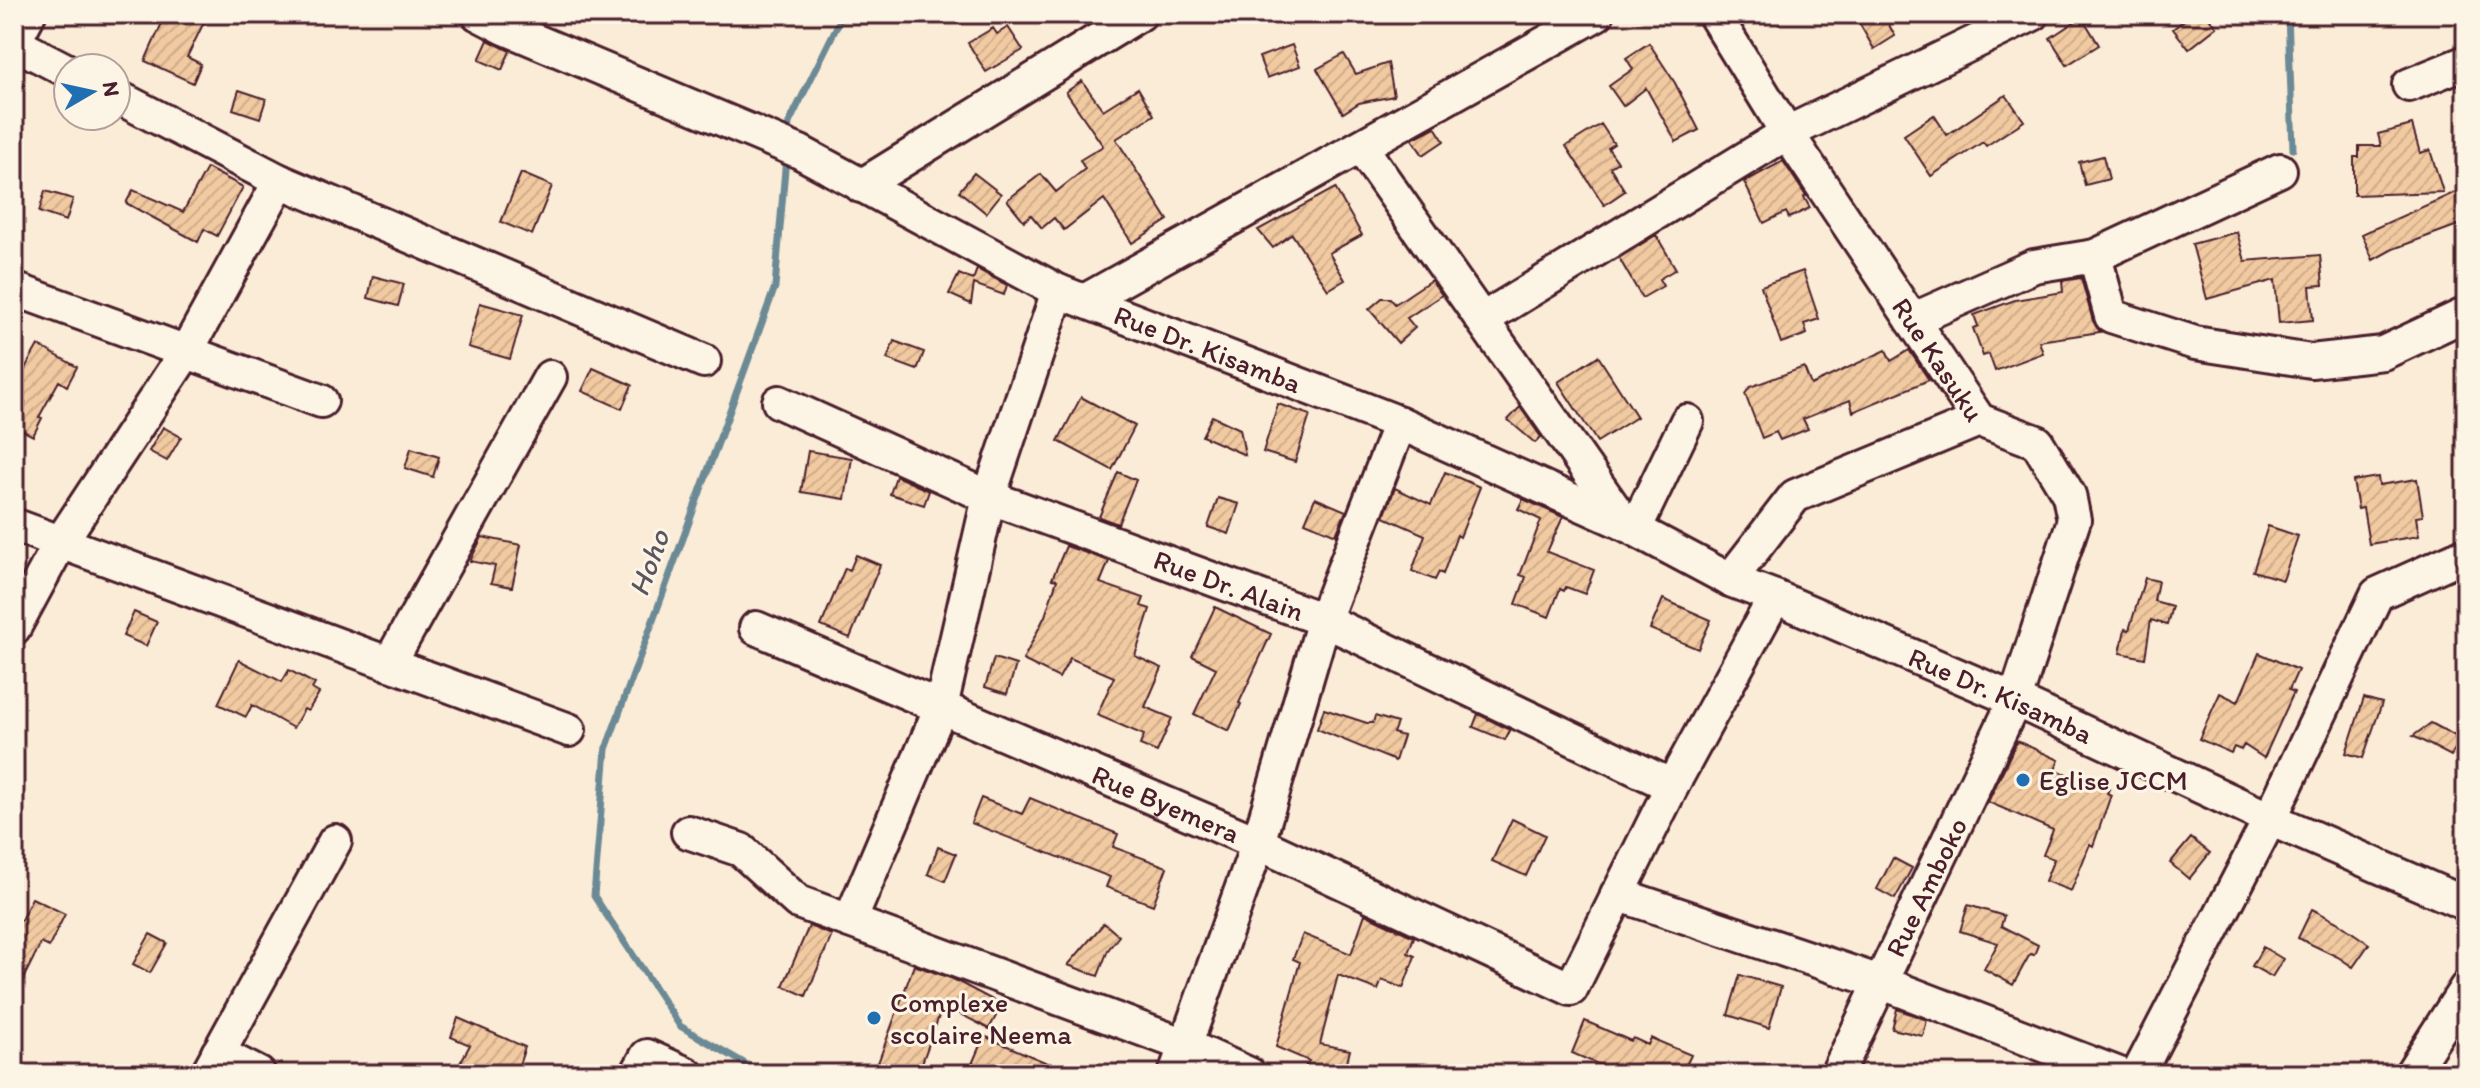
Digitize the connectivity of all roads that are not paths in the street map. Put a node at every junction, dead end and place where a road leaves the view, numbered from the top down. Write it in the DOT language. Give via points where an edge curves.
graph roads {
  1 [pos="29,14"];
  2 [pos="1140,14"];
  3 [pos="1597,14"];
  4 [pos="1714,14"];
  5 [pos="2033,14"];
  6 [pos="498,19"];
  7 [pos="14,42"];
  8 [pos="52,62"];
  9 [pos="2466,62"];
  10 [pos="2409,85"];
  11 [pos="132,104"];
  12 [pos="1787,133"];
  13 [pos="1361,147"];
  14 [pos="2280,170"];
  15 [pos="280,181"];
  16 [pos="861,186"];
  17 [pos="2095,256"];
  18 [pos="14,289"];
  19 [pos="1072,295"];
  20 [pos="2466,314"];
  21 [pos="1483,319"];
  22 [pos="1912,320"];
  23 [pos="186,352"];
  24 [pos="704,361"];
  25 [pos="550,377"];
  26 [pos="321,401"];
  27 [pos="779,402"];
  28 [pos="1979,420"];
  29 [pos="1687,421"];
  30 [pos="1400,423"];
  31 [pos="989,497"];
  32 [pos="14,525"];
  33 [pos="1630,526"];
  34 [pos="60,543"];
  35 [pos="2466,554"];
  36 [pos="1730,580"];
  37 [pos="1775,597"];
  38 [pos="1324,620"];
  39 [pos="14,628"];
  40 [pos="756,628"];
  41 [pos="389,664"];
  42 [pos="2015,700"];
  43 [pos="941,707"];
  44 [pos="569,730"];
  45 [pos="1672,786"];
  46 [pos="2270,819"];
  47 [pos="688,832"];
  48 [pos="335,841"];
  49 [pos="1258,843"];
  50 [pos="1617,894"];
  51 [pos="2466,904"];
  52 [pos="850,921"];
  53 [pos="1880,982"];
  54 [pos="2466,988"];
  55 [pos="1180,1059"];
  56 [pos="213,1063"];
  57 [pos="259,1074"];
  58 [pos="637,1074"];
  59 [pos="687,1074"];
  60 [pos="1249,1074"];
  61 [pos="1837,1074"];
  62 [pos="2119,1074"];
  63 [pos="2138,1074"];
  64 [pos="2411,1074"];
  1 -- 7 [label="street"];
  2 -- 16 [label="street"];
  3 -- 13 [label="street"];
  4 -- 12 [label="street, Rue Kasuku"];
  5 -- 12 [label="street"];
  6 -- 16 [label="street, Rue Dr. Kisamba" via="800,152"];
  7 -- 8 [label="street"];
  9 -- 10 [label="street"];
  11 -- 15 [label="street"];
  12 -- 21 [label="street"];
  12 -- 22 [label="street, Rue Kasuku"];
  13 -- 19 [label="street"];
  13 -- 21 [label="street, Rue Dr. Kisamba"];
  14 -- 17 [label="street"];
  15 -- 23 [label="street"];
  15 -- 24 [label="street"];
  16 -- 19 [label="street, Rue Dr. Kisamba"];
  17 -- 20 [label="street" via="2111,316 2195,343 2311,361 2369,355"];
  17 -- 22 [label="street" via="2034,266"];
  18 -- 23 [label="street"];
  19 -- 30 [label="street, Rue Dr. Kisamba"];
  19 -- 31 [label="street"];
  21 -- 33 [label="street, Rue Dr. Kisamba"];
  22 -- 28 [label="street, Rue Kasuku"];
  23 -- 26 [label="street"];
  23 -- 34 [label="street"];
  25 -- 41 [label="street"];
  27 -- 31 [label="street, Rue Dr. Alain"];
  28 -- 36 [label="street" via="1795,496"];
  28 -- 42 [label="street, Rue Kasuku" via="2037,442 2069,495 2074,520"];
  29 -- 33 [label="street"];
  30 -- 33 [label="street, Rue Dr. Kisamba"];
  30 -- 38 [label="street"];
  31 -- 38 [label="street, Rue Dr. Alain"];
  31 -- 43 [label="street"];
  32 -- 34 [label="street"];
  33 -- 36 [label="street, Rue Dr. Kisamba"];
  34 -- 39 [label="street"];
  34 -- 41 [label="street"];
  35 -- 46 [label="street" via="2377,594"];
  36 -- 37 [label="street, Rue Dr. Kisamba"];
  37 -- 42 [label="street, Rue Dr. Kisamba"];
  37 -- 45 [label="street"];
  38 -- 45 [label="street, Rue Dr. Alain"];
  38 -- 49 [label="street"];
  40 -- 43 [label="street, Rue Byemera"];
  41 -- 44 [label="street"];
  42 -- 46 [label="street, Rue Dr. Kisamba"];
  42 -- 53 [label="street, Rue Amboko"];
  43 -- 49 [label="street, Rue Byemera"];
  43 -- 52 [label="street"];
  45 -- 50 [label="street"];
  46 -- 51 [label="street, Rue Dr. Kisamba"];
  46 -- 63 [label="street"];
  47 -- 52 [label="street" via="741,850 798,902"];
  48 -- 56 [label="street"];
  49 -- 50 [label="street, Rue Byemera" via="1571,989"];
  49 -- 55 [label="street"];
  50 -- 53 [label="street"];
  52 -- 55 [label="street"];
  53 -- 61 [label="street, Rue Amboko"];
  53 -- 62 [label="street"];
  54 -- 64 [label="street"];
  55 -- 60 [label="street"];
  56 -- 57 [label="street"];
  58 -- 59 [label="street" via="647,1056"];
}
